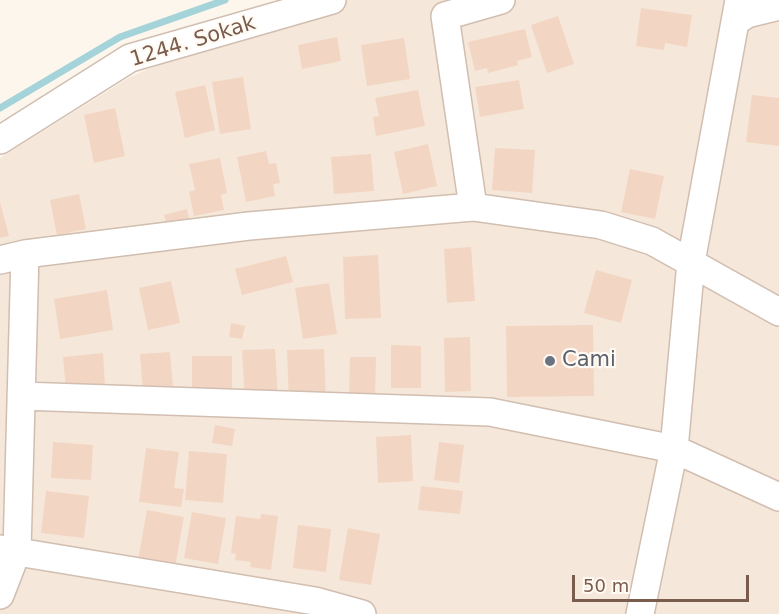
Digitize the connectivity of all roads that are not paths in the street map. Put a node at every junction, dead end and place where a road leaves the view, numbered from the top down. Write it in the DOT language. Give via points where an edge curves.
graph roads {
  1 [pos="332,0"];
  2 [pos="501,0"];
  3 [pos="779,6"];
  4 [pos="738,10"];
  5 [pos="0,140"];
  6 [pos="473,207"];
  7 [pos="12,257"];
  8 [pos="691,262"];
  9 [pos="779,312"];
  10 [pos="21,396"];
  11 [pos="674,449"];
  12 [pos="779,498"];
  13 [pos="9,550"];
  14 [pos="0,595"];
  15 [pos="311,608"];
  16 [pos="362,614"];
  17 [pos="640,614"];
  1 -- 5 [label="street, 1244. Sokak" via="130,58"];
  2 -- 6 [label="street" via="446,16"];
  3 -- 4 [label="street" via="747,14"];
  4 -- 8 [label="street"];
  6 -- 7 [label="street" via="249,226"];
  6 -- 8 [label="street" via="601,225 652,241"];
  7 -- 10 [label="street"];
  8 -- 9 [label="street"];
  8 -- 11 [label="street"];
  10 -- 11 [label="street" via="490,412"];
  10 -- 13 [label="street"];
  11 -- 12 [label="street"];
  11 -- 17 [label="street"];
  13 -- 14 [label="street"];
  13 -- 15 [label="street"];
  15 -- 16 [label="street"];
}
